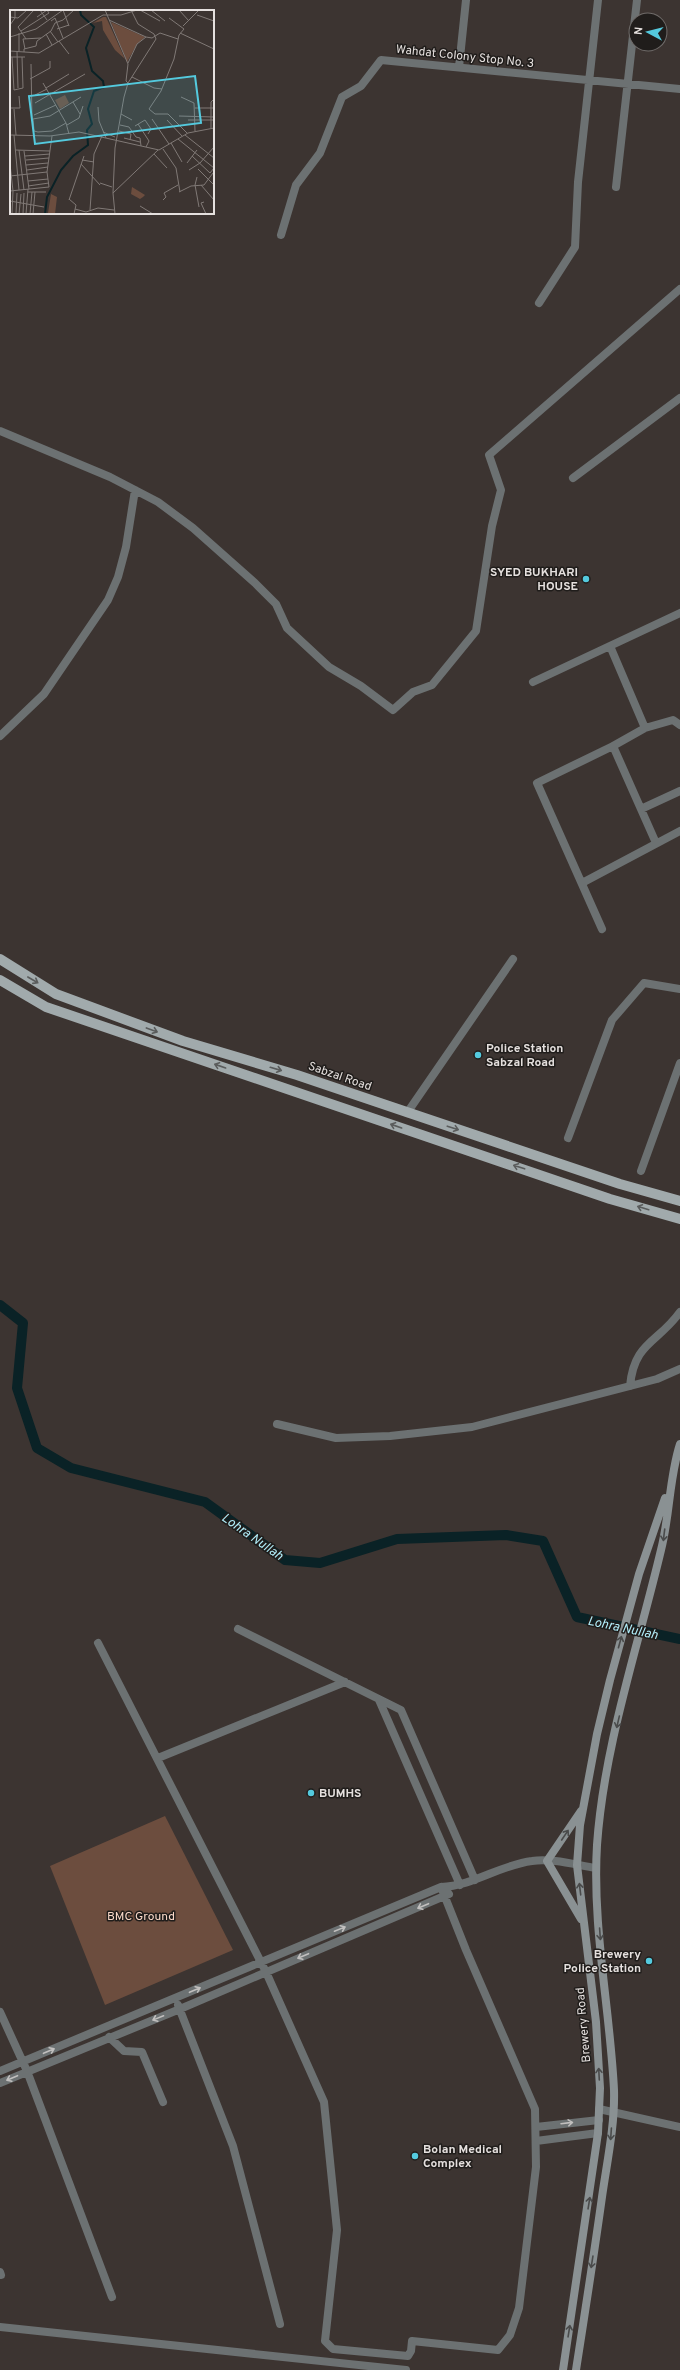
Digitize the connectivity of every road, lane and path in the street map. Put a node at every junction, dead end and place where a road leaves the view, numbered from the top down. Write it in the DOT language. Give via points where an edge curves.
graph roads {
  1 [pos="466,0"];
  2 [pos="598,0"];
  3 [pos="637,0"];
  4 [pos="459,67"];
  5 [pos="590,81"];
  6 [pos="629,84"];
  7 [pos="680,89"];
  8 [pos="616,187"];
  9 [pos="281,235"];
  10 [pos="680,289"];
  11 [pos="539,303"];
  12 [pos="680,398"];
  13 [pos="0,431"];
  14 [pos="573,478"];
  15 [pos="135,490"];
  16 [pos="680,613"];
  17 [pos="610,646"];
  18 [pos="533,682"];
  19 [pos="680,725"];
  20 [pos="645,728"];
  21 [pos="0,736"];
  22 [pos="613,746"];
  23 [pos="680,791"];
  24 [pos="640,809"];
  25 [pos="680,831"];
  26 [pos="656,842"];
  27 [pos="582,883"];
  28 [pos="602,929"];
  29 [pos="0,959"];
  30 [pos="513,959"];
  31 [pos="0,980"];
  32 [pos="680,990"];
  33 [pos="680,1064"];
  34 [pos="407,1113"];
  35 [pos="437,1123"];
  36 [pos="432,1138"];
  37 [pos="568,1138"];
  38 [pos="641,1172"];
  39 [pos="680,1201"];
  40 [pos="680,1220"];
  41 [pos="680,1312"];
  42 [pos="680,1369"];
  43 [pos="630,1386"];
  44 [pos="277,1424"];
  45 [pos="680,1444"];
  46 [pos="671,1483"];
  47 [pos="238,1629"];
  48 [pos="98,1643"];
  49 [pos="344,1682"];
  50 [pos="379,1700"];
  51 [pos="158,1758"];
  52 [pos="583,1808"];
  53 [pos="547,1861"];
  54 [pos="577,1866"];
  55 [pos="596,1868"];
  56 [pos="475,1880"];
  57 [pos="458,1886"];
  58 [pos="441,1887"];
  59 [pos="446,1896"];
  60 [pos="584,1922"];
  61 [pos="261,1962"];
  62 [pos="266,1972"];
  63 [pos="175,1998"];
  64 [pos="180,2009"];
  65 [pos="0,2012"];
  66 [pos="108,2037"];
  67 [pos="23,2062"];
  68 [pos="0,2071"];
  69 [pos="27,2071"];
  70 [pos="0,2083"];
  71 [pos="163,2102"];
  72 [pos="599,2109"];
  73 [pos="612,2112"];
  74 [pos="599,2120"];
  75 [pos="536,2127"];
  76 [pos="680,2127"];
  77 [pos="598,2133"];
  78 [pos="536,2141"];
  79 [pos="112,2297"];
  80 [pos="280,2324"];
  81 [pos="0,2327"];
  82 [pos="406,2370"];
  83 [pos="563,2370"];
  84 [pos="576,2370"];
  1 -- 4 [label="street"];
  2 -- 5 [label="street"];
  3 -- 6 [label="street"];
  4 -- 5 [label="street, Wahdat Colony Stop No. 3"];
  4 -- 9 [label="street, Wahdat Colony Stop No. 3" via="381,60 361,86 342,97 320,153 296,185"];
  5 -- 6 [label="street, Wahdat Colony Stop No. 3"];
  5 -- 11 [label="street" via="578,182 575,247"];
  6 -- 7 [label="street, Wahdat Colony Stop No. 3"];
  6 -- 8 [label="street"];
  10 -- 15 [label="street" via="489,455 500,490 476,631 432,685 413,692 394,710 329,667 287,628 276,604 255,583 193,528 158,502"];
  12 -- 14 [label="street"];
  13 -- 15 [label="street"];
  15 -- 21 [label="street" via="126,547 118,577 108,600 44,694"];
  16 -- 17 [label="street"];
  17 -- 18 [label="street"];
  17 -- 20 [label="street"];
  19 -- 20 [label="street" via="673,720"];
  20 -- 22 [label="street"];
  22 -- 24 [label="street"];
  22 -- 27 [label="street" via="538,783"];
  23 -- 24 [label="street"];
  24 -- 26 [label="street"];
  25 -- 26 [label="street"];
  26 -- 27 [label="street"];
  27 -- 28 [label="street"];
  29 -- 34 [label="main road, Sabzal Road, one-way" via="56,994 183,1041 297,1075"];
  30 -- 34 [label="street"];
  36 -- 31 [label="main road, one-way" via="46,1007"];
  32 -- 37 [label="street" via="644,983 612,1020"];
  33 -- 38 [label="street"];
  34 -- 35 [label="main road, Sabzal Road"];
  35 -- 36 [label="main road"];
  35 -- 39 [label="main road, Sabzal Road, one-way" via="620,1184"];
  40 -- 36 [label="main road, one-way"];
  41 -- 43 [label="street" via="671,1326 642,1349 632,1372"];
  42 -- 43 [label="street" via="657,1379"];
  43 -- 44 [label="street" via="472,1427 390,1436 336,1438"];
  45 -- 46 [label="main road"];
  52 -- 46 [label="main road, Brewery Road, one-way" via="610,1680 639,1574"];
  46 -- 55 [label="main road, Brewery Road, one-way" via="663,1544 626,1684 605,1779"];
  47 -- 49 [label="street"];
  48 -- 51 [label="street"];
  49 -- 50 [label="street"];
  49 -- 51 [label="street"];
  50 -- 56 [label="street" via="401,1710"];
  50 -- 57 [label="street"];
  51 -- 61 [label="street"];
  53 -- 52 [label="main road, one-way"];
  52 -- 54 [label="main road, Brewery Road"];
  53 -- 54 [label="street"];
  53 -- 56 [label="street" via="534,1860 516,1864"];
  53 -- 60 [label="main road"];
  54 -- 55 [label="street"];
  60 -- 54 [label="main road, Brewery Road, one-way"];
  55 -- 73 [label="main road, Brewery Road, one-way" via="614,2092"];
  56 -- 57 [label="street"];
  57 -- 58 [label="street"];
  57 -- 59 [label="street"];
  58 -- 59 [label="street"];
  61 -- 58 [label="street, one-way"];
  59 -- 62 [label="street, one-way"];
  59 -- 75 [label="street" via="466,1950 536,2109"];
  72 -- 60 [label="main road, Brewery Road, one-way" via="596,2022"];
  61 -- 62 [label="street"];
  63 -- 61 [label="street, one-way"];
  62 -- 64 [label="street"];
  62 -- 78 [label="street" via="324,2102 337,2230 325,2341 333,2349 408,2356 412,2341 486,2350 498,2350 506,2343 519,2308 536,2167"];
  63 -- 64 [label="street"];
  67 -- 63 [label="street, one-way"];
  64 -- 66 [label="street, one-way"];
  64 -- 80 [label="street" via="233,2146"];
  65 -- 67 [label="street"];
  66 -- 69 [label="street"];
  66 -- 71 [label="street" via="124,2051 142,2052"];
  67 -- 68 [label="street"];
  67 -- 69 [label="street"];
  69 -- 70 [label="street, one-way"];
  69 -- 79 [label="street"];
  72 -- 73 [label="street"];
  72 -- 74 [label="main road, Brewery Road"];
  73 -- 76 [label="street"];
  73 -- 84 [label="main road, Brewery Road, one-way" via="610,2145"];
  75 -- 74 [label="street, one-way"];
  74 -- 77 [label="main road, Brewery Road"];
  75 -- 78 [label="street"];
  77 -- 78 [label="street"];
  83 -- 77 [label="main road, Brewery Road, one-way"];
  81 -- 82 [label="street"];
}
